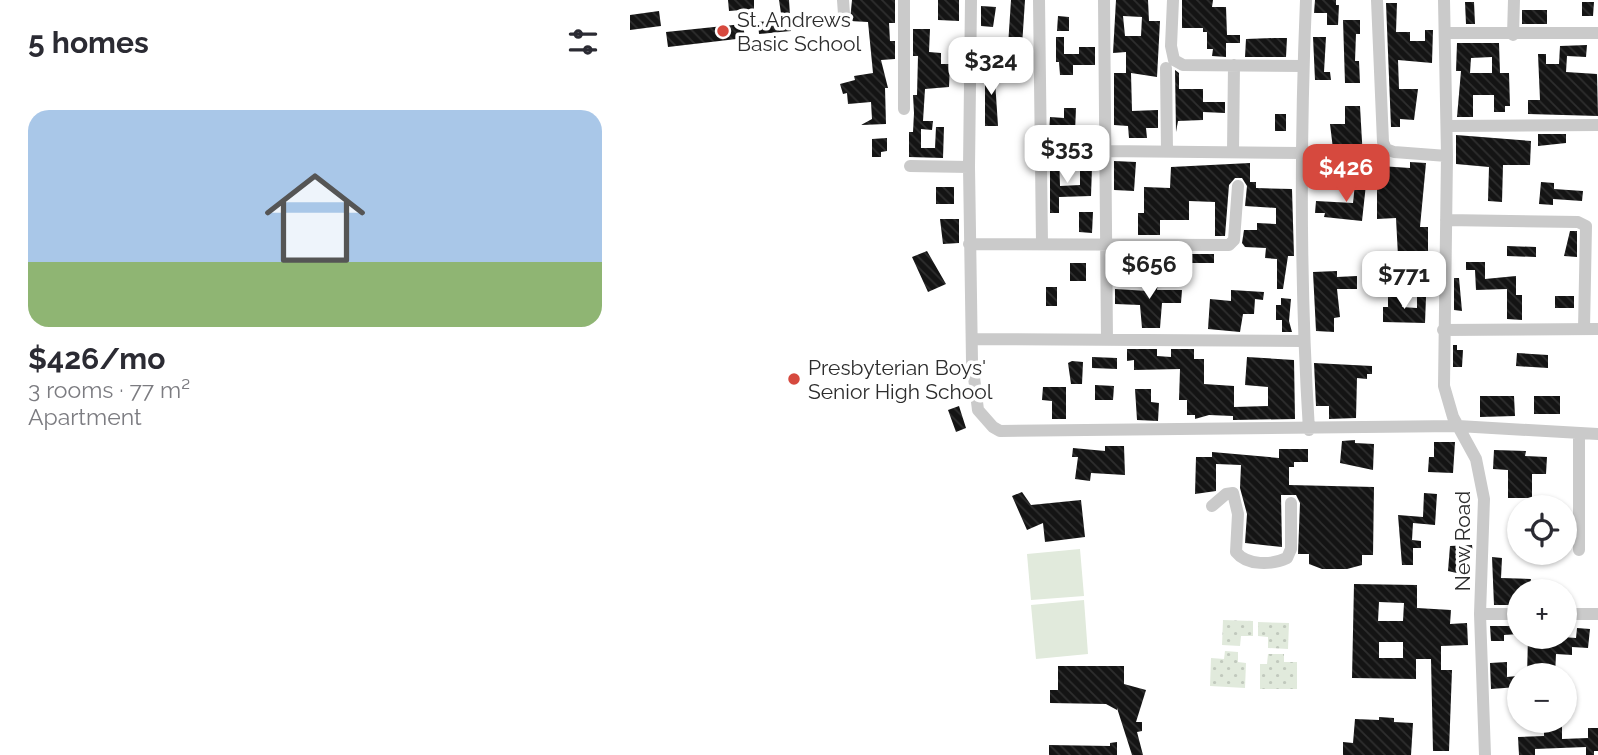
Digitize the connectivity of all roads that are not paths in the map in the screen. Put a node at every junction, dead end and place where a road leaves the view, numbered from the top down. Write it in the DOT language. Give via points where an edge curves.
graph roads {
  1 [pos="843,0"];
  2 [pos="904,0"];
  3 [pos="971,0"];
  4 [pos="1039,0"];
  5 [pos="1104,0"];
  6 [pos="1173,0"];
  7 [pos="1306,0"];
  8 [pos="1377,0"];
  9 [pos="1444,0"];
  10 [pos="1514,0"];
  11 [pos="844,14"];
  12 [pos="1445,33"];
  13 [pos="1598,33"];
  14 [pos="1513,34"];
  15 [pos="1234,65"];
  16 [pos="1303,66"];
  17 [pos="1166,68"];
  18 [pos="904,109"];
  19 [pos="1598,125"];
  20 [pos="1447,126"];
  21 [pos="1104,151"];
  22 [pos="1167,151"];
  23 [pos="1233,151"];
  24 [pos="1302,153"];
  25 [pos="1447,156"];
  26 [pos="910,166"];
  27 [pos="969,167"];
  28 [pos="1238,186"];
  29 [pos="1446,220"];
  30 [pos="1042,243"];
  31 [pos="969,244"];
  32 [pos="1106,245"];
  33 [pos="1584,329"];
  34 [pos="1598,329"];
  35 [pos="1443,330"];
  36 [pos="972,339"];
  37 [pos="1107,340"];
  38 [pos="1303,341"];
  39 [pos="1458,426"];
  40 [pos="1309,430"];
  41 [pos="1598,433"];
  42 [pos="1579,434"];
  43 [pos="1291,503"];
  44 [pos="1212,506"];
  45 [pos="1579,550"];
  46 [pos="1480,614"];
  47 [pos="1507,614"];
  48 [pos="1577,614"];
  49 [pos="1598,614"];
  50 [pos="1485,755"];
  1 -- 11 [label="street"];
  2 -- 18 [label="street"];
  3 -- 27 [label="street"];
  4 -- 30 [label="street"];
  5 -- 21 [label="street"];
  6 -- 15 [label="street" via="1174,60 1182,65"];
  7 -- 16 [label="street"];
  8 -- 25 [label="street" via="1386,149"];
  9 -- 12 [label="street, New Road"];
  10 -- 14 [label="street"];
  12 -- 14 [label="street"];
  12 -- 20 [label="street, New Road"];
  13 -- 14 [label="street"];
  15 -- 16 [label="street"];
  15 -- 23 [label="street"];
  16 -- 24 [label="street"];
  17 -- 22 [label="street"];
  19 -- 20 [label="street"];
  20 -- 25 [label="street, New Road"];
  21 -- 22 [label="street"];
  21 -- 32 [label="street"];
  22 -- 23 [label="street"];
  23 -- 24 [label="street"];
  24 -- 38 [label="street"];
  25 -- 29 [label="street, New Road"];
  26 -- 27 [label="street"];
  27 -- 31 [label="street"];
  28 -- 32 [label="street" via="1234,240 1229,245"];
  29 -- 33 [label="street" via="1578,222 1586,226"];
  29 -- 35 [label="street, New Road"];
  30 -- 31 [label="street"];
  30 -- 32 [label="street"];
  31 -- 36 [label="street"];
  32 -- 37 [label="street"];
  33 -- 34 [label="street"];
  33 -- 35 [label="street"];
  35 -- 39 [label="street, New Road" via="1444,386"];
  36 -- 37 [label="street"];
  36 -- 40 [label="street" via="978,410 1000,431"];
  37 -- 38 [label="street"];
  38 -- 40 [label="street"];
  39 -- 40 [label="street"];
  39 -- 42 [label="street"];
  39 -- 46 [label="street, New Road" via="1476,459 1484,499"];
  41 -- 42 [label="street"];
  42 -- 45 [label="street"];
  43 -- 44 [label="street" via="1287,558 1255,563 1236,552 1235,496 1228,493"];
  46 -- 47 [label="street"];
  46 -- 50 [label="street, New Road"];
  48 -- 49 [label="street"];
}
